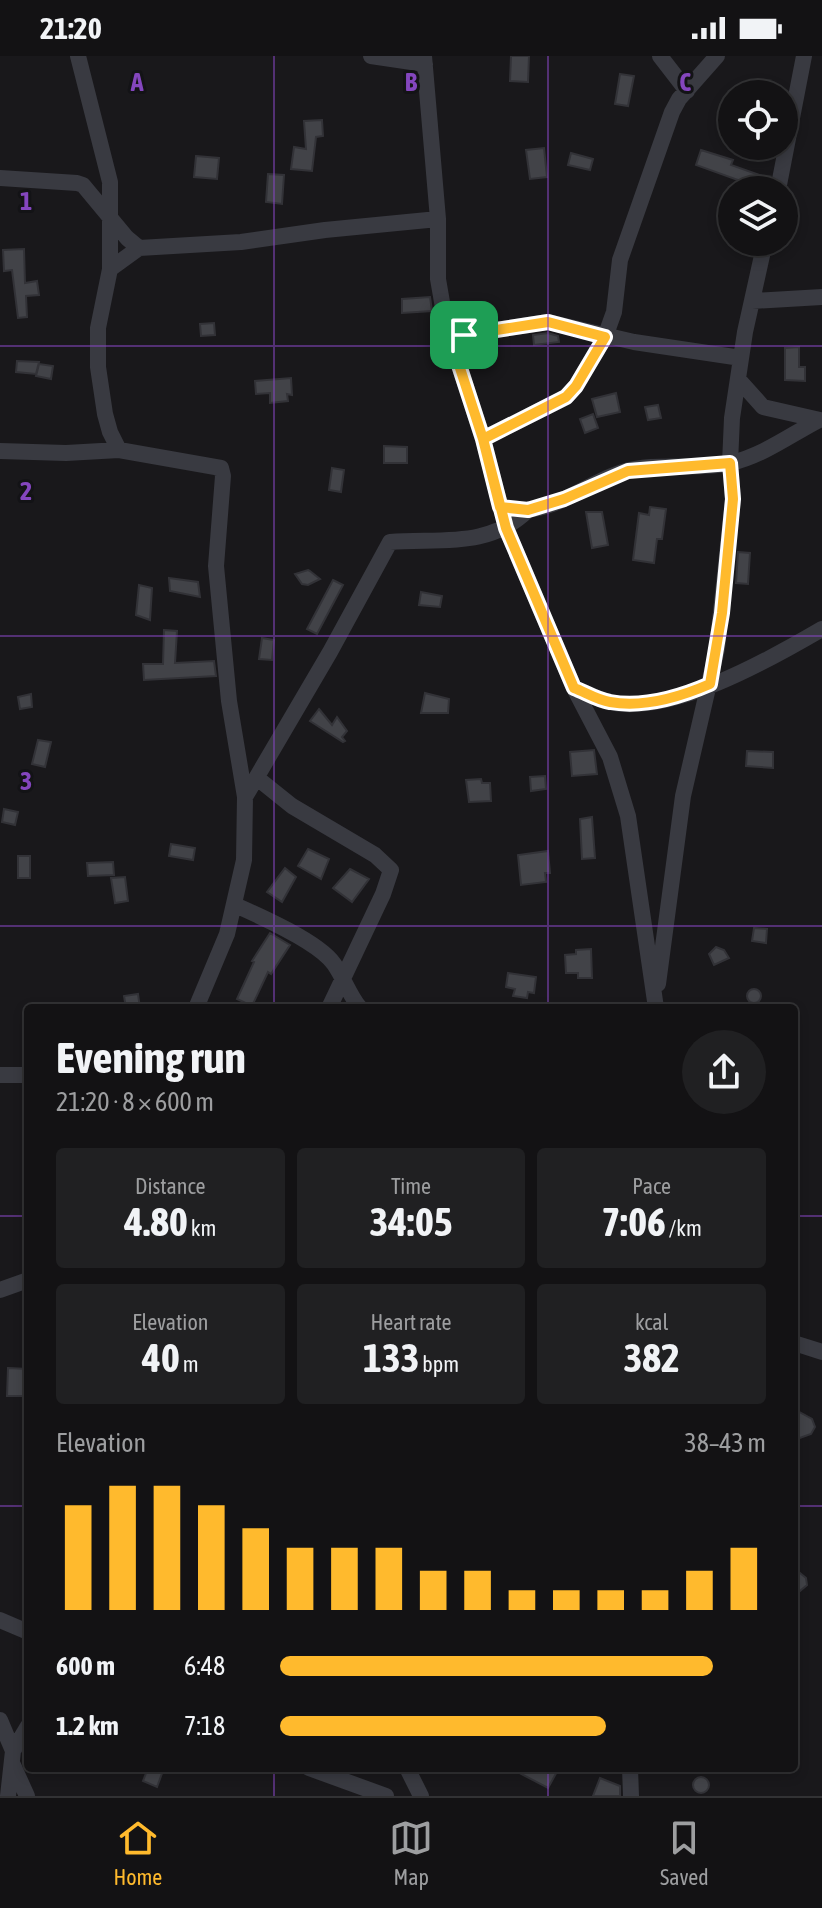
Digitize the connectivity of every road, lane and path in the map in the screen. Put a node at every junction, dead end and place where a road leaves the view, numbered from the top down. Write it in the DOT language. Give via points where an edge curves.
graph roads {
  1 [pos="78,56"];
  2 [pos="371,56"];
  3 [pos="660,56"];
  4 [pos="717,56"];
  5 [pos="804,56"];
  6 [pos="424,60"];
  7 [pos="687,91"];
  8 [pos="781,176"];
  9 [pos="0,178"];
  10 [pos="438,219"];
  11 [pos="111,220"];
  12 [pos="139,248"];
  13 [pos="762,256"];
  14 [pos="110,269"];
  15 [pos="822,297"];
  16 [pos="752,301"];
  17 [pos="446,325"];
  18 [pos="605,337"];
  19 [pos="741,358"];
  20 [pos="738,379"];
  21 [pos="821,420"];
  22 [pos="483,439"];
  23 [pos="119,450"];
  24 [pos="0,451"];
  25 [pos="730,463"];
  26 [pos="500,507"];
  27 [pos="528,510"];
  28 [pos="506,528"];
  29 [pos="822,629"];
  30 [pos="710,684"];
  31 [pos="574,688"];
  32 [pos="257,778"];
  33 [pos="245,797"];
  34 [pos="235,905"];
  35 [pos="342,977"];
  36 [pos="198,1004"];
  37 [pos="331,1004"];
  38 [pos="358,1004"];
  39 [pos="656,1004"];
  40 [pos="0,1075"];
  41 [pos="24,1075"];
  42 [pos="24,1281"];
  43 [pos="0,1289"];
  44 [pos="798,1344"];
  45 [pos="822,1352"];
  46 [pos="0,1620"];
  47 [pos="24,1630"];
  48 [pos="0,1720"];
  49 [pos="24,1734"];
  50 [pos="12,1756"];
  51 [pos="320,1772"];
  52 [pos="409,1772"];
  53 [pos="627,1772"];
  54 [pos="0,1775"];
  55 [pos="8,1796"];
  56 [pos="27,1796"];
  57 [pos="386,1796"];
  58 [pos="421,1796"];
  59 [pos="631,1796"];
  1 -- 11 [label="street" via="110,182"];
  2 -- 6 [label="street"];
  3 -- 7 [label="street"];
  4 -- 7 [label="street"];
  5 -- 8 [label="street"];
  6 -- 10 [label="street"];
  7 -- 18 [label="street" via="672,112 620,260 614,312"];
  9 -- 11 [label="street" via="77,183"];
  10 -- 12 [label="street"];
  10 -- 17 [label="street" via="438,279"];
  11 -- 12 [label="street"];
  11 -- 14 [label="street"];
  12 -- 14 [label="street"];
  13 -- 16 [label="street"];
  14 -- 23 [label="street" via="98,328 98,367 105,414"];
  15 -- 16 [label="street"];
  16 -- 19 [label="street"];
  17 -- 18 [label="street" via="464,335 548,322"];
  17 -- 22 [label="street"];
  18 -- 19 [label="street"];
  18 -- 22 [label="street" via="566,397"];
  19 -- 20 [label="street"];
  20 -- 21 [label="street" via="763,407"];
  20 -- 25 [label="street"];
  21 -- 25 [label="street"];
  22 -- 26 [label="street"];
  23 -- 24 [label="street"];
  23 -- 33 [label="street" via="221,468 216,566"];
  25 -- 27 [label="street" via="628,471"];
  25 -- 30 [label="street" via="733,499"];
  26 -- 27 [label="street"];
  26 -- 28 [label="street"];
  27 -- 28 [label="street"];
  28 -- 31 [label="street"];
  28 -- 32 [label="street" via="464,541 390,542"];
  29 -- 30 [label="street" via="757,666"];
  30 -- 31 [label="street" via="682,696 622,703"];
  30 -- 39 [label="street" via="683,796"];
  31 -- 39 [label="street" via="610,757 628,816"];
  32 -- 33 [label="street"];
  32 -- 35 [label="street" via="391,870"];
  33 -- 34 [label="street" via="244,860"];
  34 -- 35 [label="street" via="324,953"];
  34 -- 36 [label="street"];
  35 -- 37 [label="street"];
  35 -- 38 [label="street"];
  40 -- 41 [label="street"];
  42 -- 43 [label="street"];
  44 -- 45 [label="street"];
  46 -- 47 [label="street"];
  48 -- 50 [label="street"];
  49 -- 50 [label="street"];
  50 -- 54 [label="street"];
  50 -- 55 [label="street"];
  50 -- 56 [label="street"];
  51 -- 57 [label="street"];
  52 -- 58 [label="street"];
  53 -- 59 [label="street"];
}
